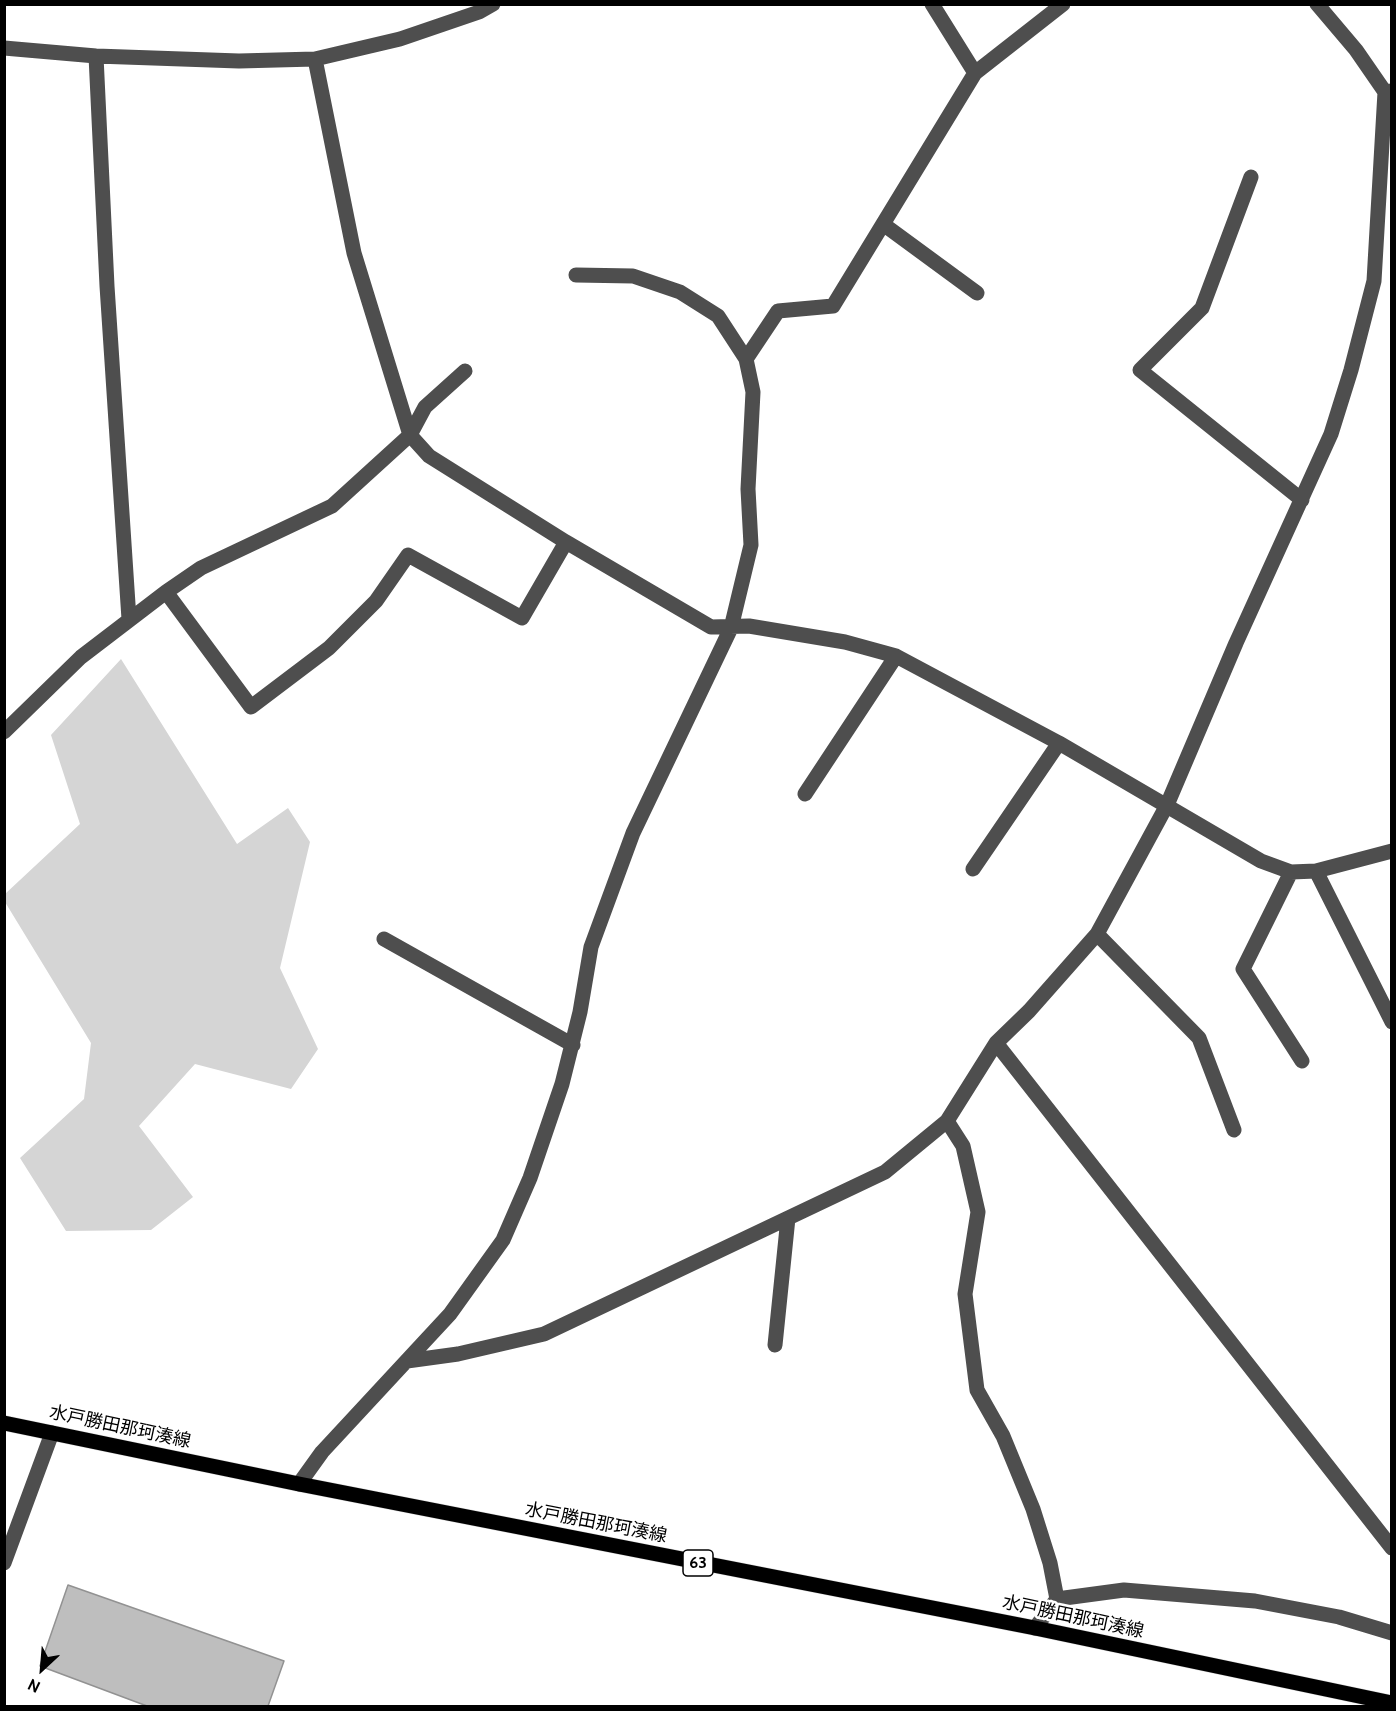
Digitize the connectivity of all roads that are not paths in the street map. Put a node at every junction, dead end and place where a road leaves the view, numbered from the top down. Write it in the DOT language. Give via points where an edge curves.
graph roads {
  1 [pos="493,4"];
  2 [pos="932,4"];
  3 [pos="1063,4"];
  4 [pos="1317,4"];
  5 [pos="4,48"];
  6 [pos="96,56"];
  7 [pos="315,59"];
  8 [pos="975,73"];
  9 [pos="1388,92"];
  10 [pos="1251,177"];
  11 [pos="883,224"];
  12 [pos="576,275"];
  13 [pos="977,293"];
  14 [pos="746,358"];
  15 [pos="465,371"];
  16 [pos="410,435"];
  17 [pos="1302,500"];
  18 [pos="566,542"];
  19 [pos="166,592"];
  20 [pos="129,619"];
  21 [pos="731,628"];
  22 [pos="896,656"];
  23 [pos="4,732"];
  24 [pos="1059,742"];
  25 [pos="805,794"];
  26 [pos="1167,805"];
  27 [pos="1392,851"];
  28 [pos="973,869"];
  29 [pos="1316,871"];
  30 [pos="1291,872"];
  31 [pos="1097,934"];
  32 [pos="384,939"];
  33 [pos="1392,1022"];
  34 [pos="996,1043"];
  35 [pos="573,1045"];
  36 [pos="1302,1061"];
  37 [pos="947,1121"];
  38 [pos="1234,1130"];
  39 [pos="788,1218"];
  40 [pos="775,1345"];
  41 [pos="407,1361"];
  42 [pos="4,1424"];
  43 [pos="52,1433"];
  44 [pos="299,1484"];
  45 [pos="1392,1548"];
  46 [pos="4,1563"];
  47 [pos="1058,1599"];
  48 [pos="1035,1628"];
  49 [pos="1392,1633"];
  50 [pos="1392,1703"];
  1 -- 7 [label="street" via="400,39"];
  2 -- 8 [label="street"];
  3 -- 8 [label="street"];
  4 -- 9 [label="street"];
  5 -- 6 [label="street"];
  6 -- 7 [label="street" via="239,61"];
  6 -- 20 [label="street"];
  7 -- 16 [label="street" via="354,253"];
  8 -- 11 [label="street"];
  9 -- 17 [label="street" via="1374,281 1331,434"];
  10 -- 17 [label="street" via="1202,309 1140,370"];
  11 -- 13 [label="street"];
  11 -- 14 [label="street" via="833,306 778,311"];
  12 -- 14 [label="street" via="633,276 680,292 718,316"];
  14 -- 21 [label="street" via="753,392 747,489 751,545"];
  15 -- 16 [label="street" via="425,407"];
  16 -- 18 [label="street" via="429,456"];
  16 -- 19 [label="street" via="332,506 201,568"];
  17 -- 26 [label="street"];
  18 -- 19 [label="street" via="522,618 408,555 376,601 329,648 251,707"];
  18 -- 21 [label="street" via="711,627"];
  19 -- 20 [label="street"];
  20 -- 23 [label="street" via="81,657"];
  21 -- 22 [label="street" via="749,626 845,642"];
  21 -- 35 [label="street" via="633,833 591,947"];
  22 -- 24 [label="street"];
  22 -- 25 [label="street"];
  24 -- 26 [label="street"];
  24 -- 28 [label="street"];
  26 -- 30 [label="street" via="1261,861"];
  26 -- 31 [label="street"];
  27 -- 29 [label="street"];
  29 -- 30 [label="street"];
  29 -- 33 [label="street"];
  30 -- 36 [label="street" via="1243,969"];
  31 -- 34 [label="street"];
  31 -- 38 [label="street" via="1199,1038"];
  32 -- 35 [label="street"];
  34 -- 37 [label="street"];
  34 -- 45 [label="street"];
  35 -- 41 [label="street" via="530,1178 503,1240 450,1314"];
  37 -- 39 [label="street" via="885,1172"];
  37 -- 47 [label="street" via="963,1146 978,1212 965,1294 977,1390 1003,1436 1033,1509"];
  39 -- 40 [label="street"];
  39 -- 41 [label="street" via="544,1334"];
  41 -- 44 [label="street" via="322,1452"];
  42 -- 43 [label="main road, 水戸勝田那珂湊線 / 63"];
  43 -- 44 [label="main road, 水戸勝田那珂湊線 / 63"];
  43 -- 46 [label="street"];
  44 -- 48 [label="main road, 水戸勝田那珂湊線 / 63"];
  47 -- 48 [label="street"];
  47 -- 49 [label="street" via="1124,1590 1255,1601 1339,1617"];
  48 -- 50 [label="main road, 水戸勝田那珂湊線 / 63"];
}
